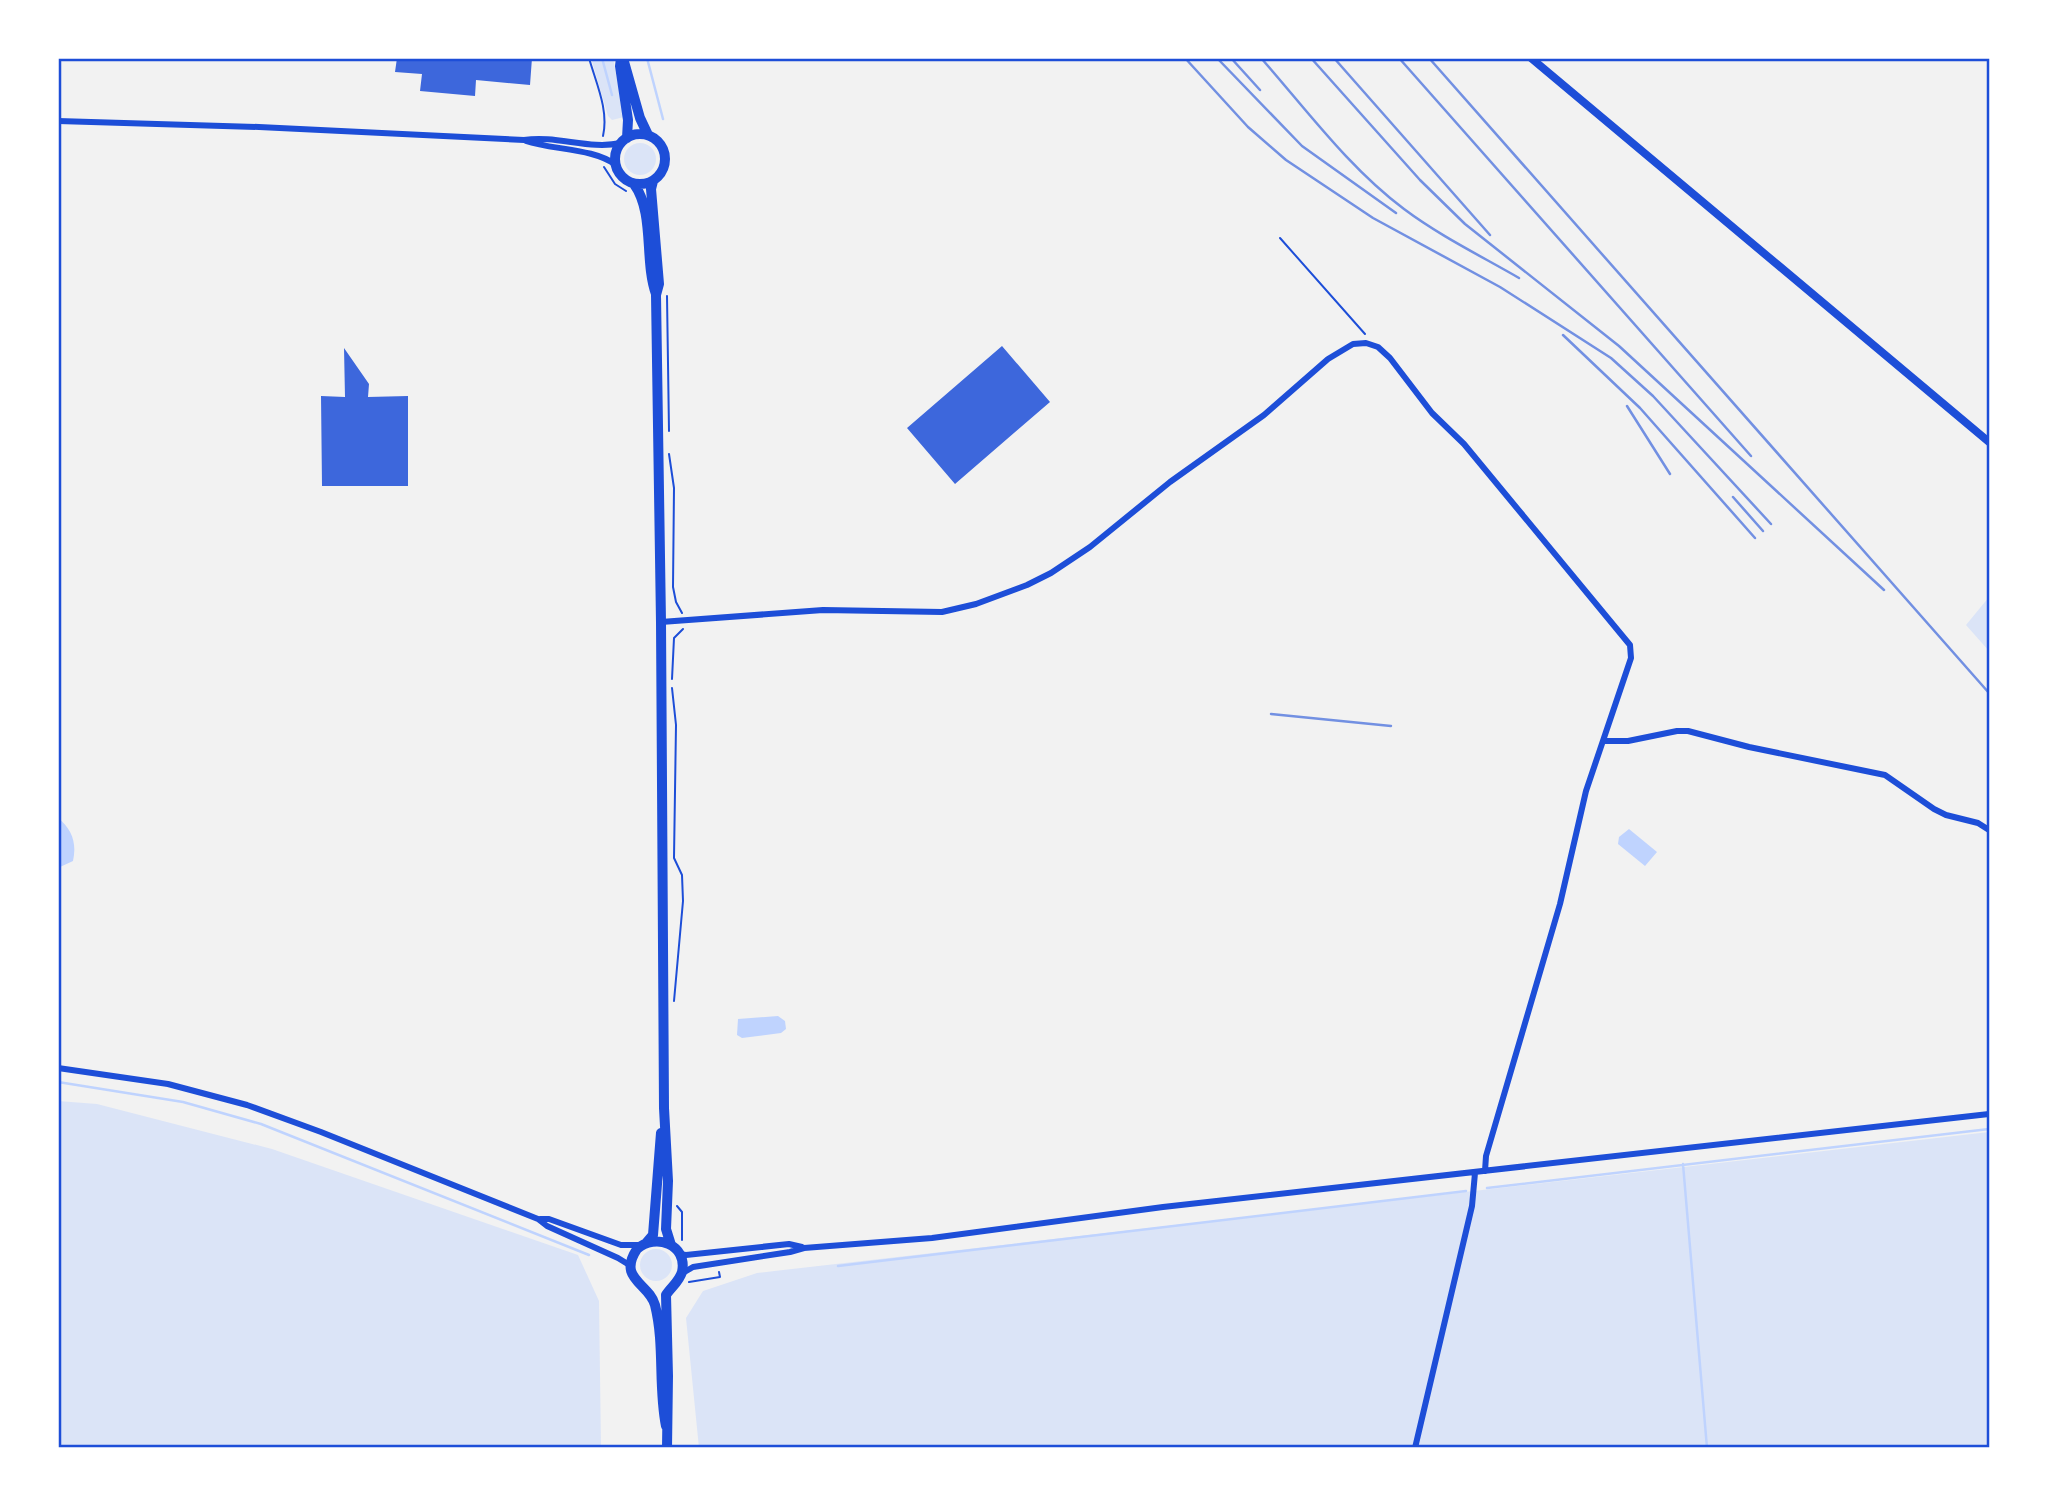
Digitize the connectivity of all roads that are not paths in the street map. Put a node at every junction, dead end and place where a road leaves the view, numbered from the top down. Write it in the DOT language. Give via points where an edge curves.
graph roads {
  1 [pos="622,58"];
  2 [pos="1531,58"];
  3 [pos="58,121"];
  4 [pos="648,135"];
  5 [pos="524,140"];
  6 [pos="624,141"];
  7 [pos="616,165"];
  8 [pos="653,181"];
  9 [pos="634,184"];
  10 [pos="656,295"];
  11 [pos="1989,442"];
  12 [pos="662,622"];
  13 [pos="1603,741"];
  14 [pos="1989,831"];
  15 [pos="58,1068"];
  16 [pos="664,1108"];
  17 [pos="1989,1114"];
  18 [pos="1485,1171"];
  19 [pos="1475,1173"];
  20 [pos="538,1219"];
  21 [pos="644,1244"];
  22 [pos="671,1245"];
  23 [pos="804,1248"];
  24 [pos="682,1249"];
  25 [pos="631,1266"];
  26 [pos="681,1274"];
  27 [pos="670,1289"];
  28 [pos="647,1290"];
  29 [pos="666,1426"];
  30 [pos="667,1448"];
  31 [pos="1415,1448"];
  1 -- 4 [label="main road"];
  1 -- 6 [label="main road" via="628,120"];
  2 -- 11 [label="main road"];
  3 -- 5 [label="street"];
  4 -- 6 [label="main road"];
  4 -- 8 [label="main road" via="661,145 665,160"];
  5 -- 6 [label="street" via="601,146"];
  5 -- 7 [label="street"];
  6 -- 7 [label="main road" via="617,150"];
  7 -- 9 [label="main road" via="622,177"];
  8 -- 9 [label="main road"];
  8 -- 10 [label="main road" via="660,284"];
  9 -- 10 [label="main road" via="642,201"];
  10 -- 12 [label="main road"];
  12 -- 13 [label="street" via="845,609 942,612 1027,585 1090,547 1264,415 1328,359 1353,344 1366,343 1390,358 1630,645 1631,658"];
  12 -- 16 [label="main road"];
  13 -- 14 [label="street" via="1688,731 1885,775 1934,809"];
  13 -- 18 [label="street"];
  15 -- 20 [label="street" via="168,1084 247,1105"];
  16 -- 21 [label="main road" via="653,1235"];
  16 -- 22 [label="main road" via="666,1229"];
  17 -- 18 [label="street"];
  18 -- 19 [label="street"];
  19 -- 23 [label="street" via="905,1241"];
  19 -- 31 [label="street" via="1472,1206"];
  20 -- 21 [label="street" via="621,1245"];
  20 -- 25 [label="street"];
  21 -- 22 [label="main road" via="659,1240"];
  21 -- 25 [label="main road" via="633,1254"];
  22 -- 24 [label="main road"];
  23 -- 24 [label="street" via="789,1244 686,1255"];
  23 -- 26 [label="street" via="693,1267"];
  24 -- 26 [label="main road"];
  25 -- 28 [label="main road" via="633,1278"];
  26 -- 27 [label="main road"];
  27 -- 28 [label="main road"];
  27 -- 29 [label="main road" via="665,1306"];
  28 -- 29 [label="main road" via="655,1307 662,1357"];
  29 -- 30 [label="main road"];
}
